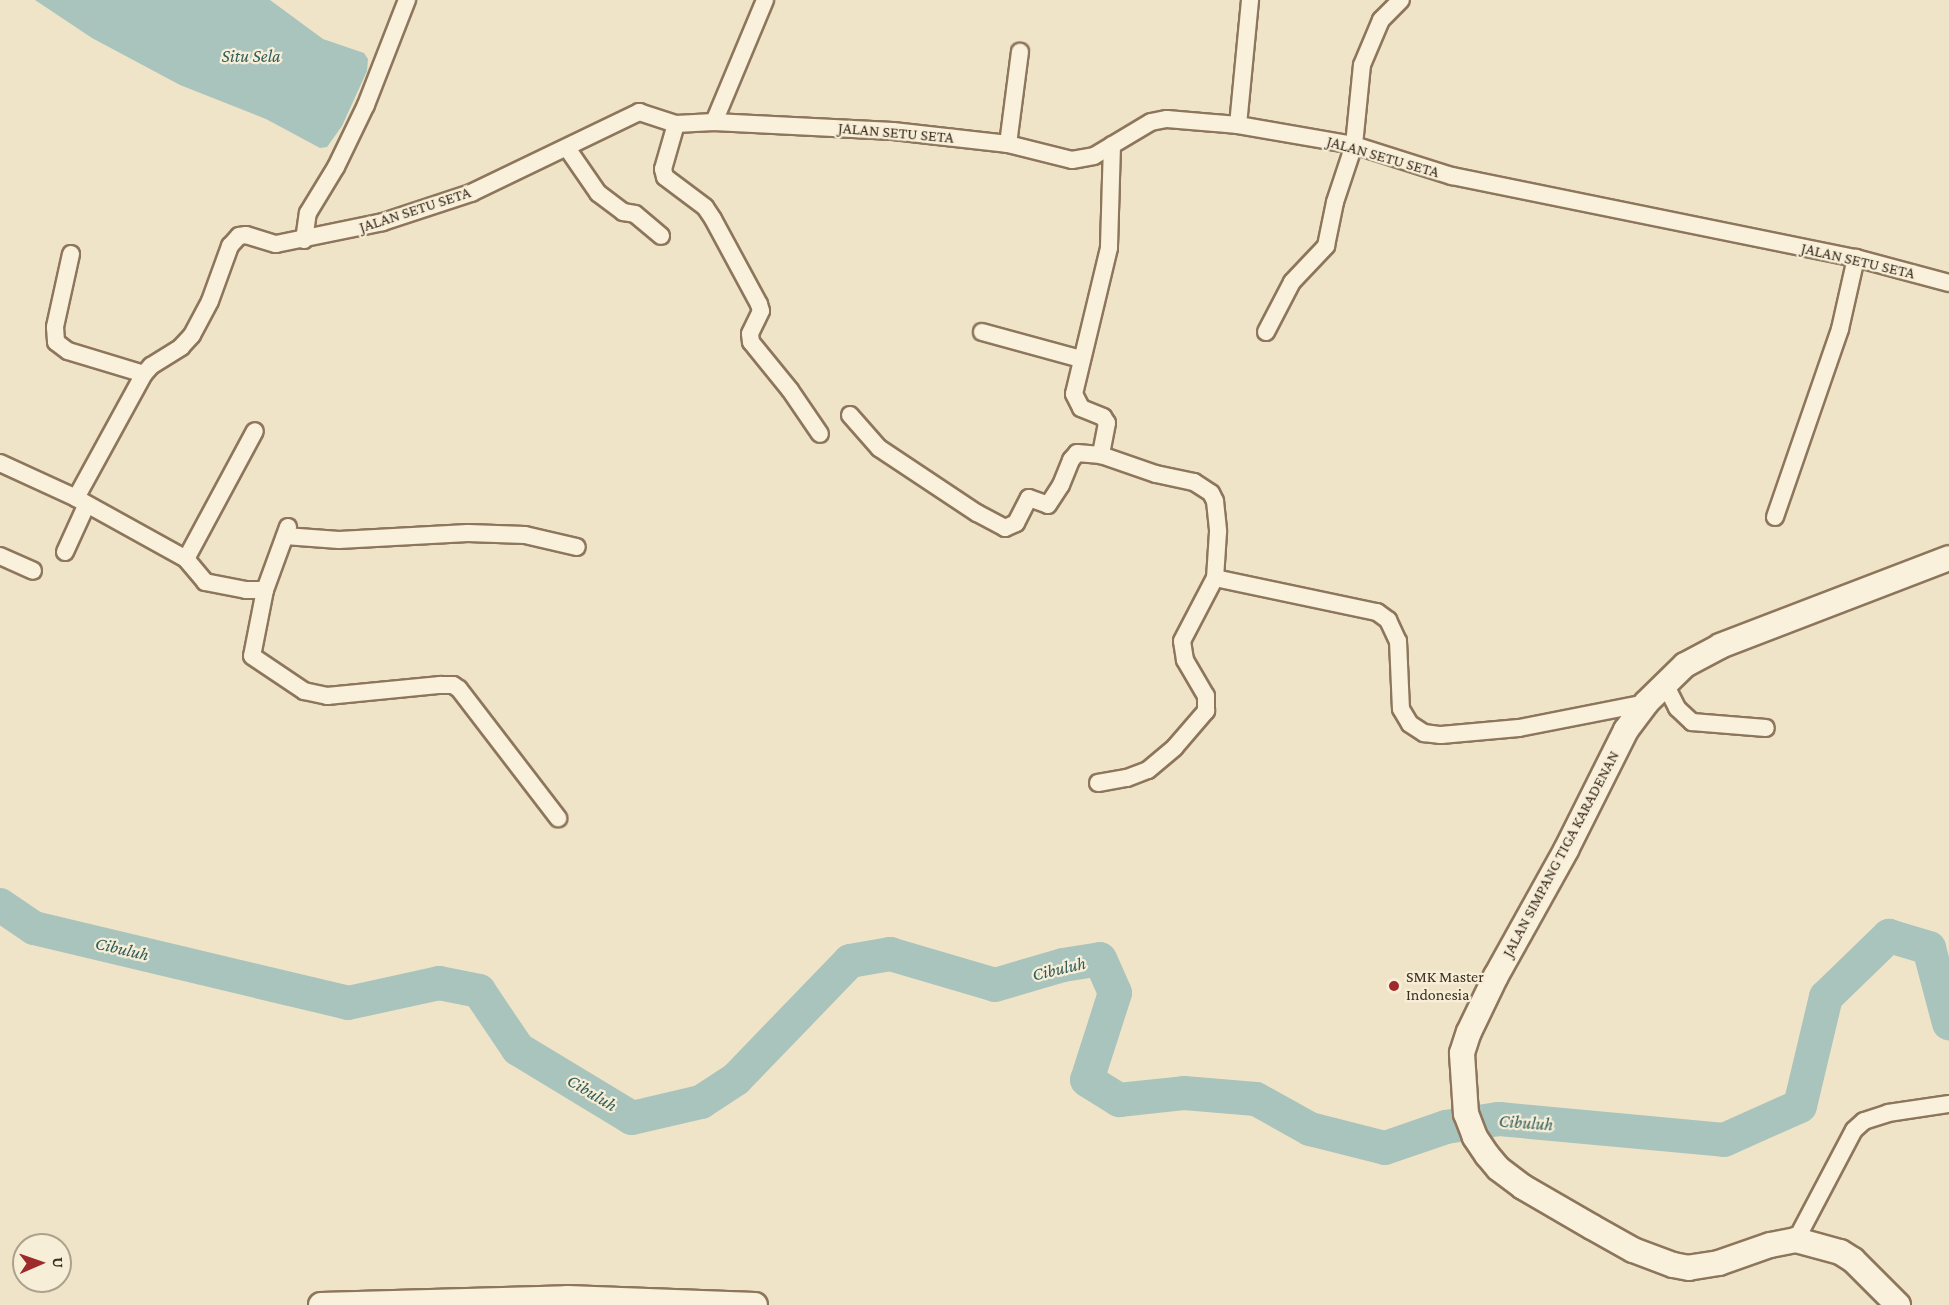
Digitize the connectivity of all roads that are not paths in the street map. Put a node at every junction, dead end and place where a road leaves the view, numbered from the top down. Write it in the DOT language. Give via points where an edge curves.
graph roads {
  1 [pos="406,0"];
  2 [pos="765,0"];
  3 [pos="1250,0"];
  4 [pos="1401,0"];
  5 [pos="1020,52"];
  6 [pos="714,122"];
  7 [pos="676,124"];
  8 [pos="1238,124"];
  9 [pos="1008,144"];
  10 [pos="1112,145"];
  11 [pos="1353,145"];
  12 [pos="567,148"];
  13 [pos="661,236"];
  14 [pos="304,240"];
  15 [pos="71,254"];
  16 [pos="1856,258"];
  17 [pos="1949,283"];
  18 [pos="982,332"];
  19 [pos="1266,332"];
  20 [pos="1081,359"];
  21 [pos="144,374"];
  22 [pos="850,415"];
  23 [pos="255,431"];
  24 [pos="820,434"];
  25 [pos="1101,455"];
  26 [pos="0,467"];
  27 [pos="81,502"];
  28 [pos="1775,517"];
  29 [pos="577,547"];
  30 [pos="65,552"];
  31 [pos="0,556"];
  32 [pos="1949,558"];
  33 [pos="186,559"];
  34 [pos="33,571"];
  35 [pos="1215,578"];
  36 [pos="265,590"];
  37 [pos="1665,684"];
  38 [pos="1646,703"];
  39 [pos="1766,728"];
  40 [pos="1098,783"];
  41 [pos="558,818"];
  42 [pos="1949,1104"];
  43 [pos="1796,1240"];
  44 [pos="321,1305"];
  45 [pos="755,1305"];
  46 [pos="1898,1305"];
  1 -- 14 [label="street" via="366,105 308,213"];
  2 -- 6 [label="street"];
  3 -- 8 [label="street"];
  4 -- 11 [label="street" via="1381,20 1362,65"];
  5 -- 9 [label="street"];
  6 -- 7 [label="street, JALAN SETU SETA"];
  6 -- 9 [label="street, JALAN SETU SETA" via="883,130"];
  7 -- 12 [label="street, JALAN SETU SETA" via="639,112"];
  7 -- 24 [label="street" via="663,170 665,177 705,207 713,219 759,304 761,311 750,334 751,342"];
  8 -- 10 [label="street, JALAN SETU SETA" via="1167,119 1151,122"];
  8 -- 11 [label="street, JALAN SETU SETA"];
  9 -- 10 [label="street, JALAN SETU SETA" via="1072,160 1094,156"];
  10 -- 20 [label="street" via="1109,248"];
  11 -- 16 [label="street, JALAN SETU SETA" via="1452,176"];
  11 -- 19 [label="street" via="1326,246 1292,282"];
  12 -- 13 [label="street" via="598,193 623,212 636,214"];
  12 -- 14 [label="street, JALAN SETU SETA" via="471,193 383,222"];
  14 -- 21 [label="street, JALAN SETU SETA" via="276,244 239,236 230,246 210,301 192,335"];
  15 -- 21 [label="street" via="55,327 56,342 68,351"];
  16 -- 17 [label="street, JALAN SETU SETA"];
  16 -- 28 [label="street" via="1840,329"];
  18 -- 20 [label="street"];
  20 -- 25 [label="street" via="1074,394 1080,408 1103,417 1107,423"];
  21 -- 27 [label="street, JALAN SETU SETA"];
  22 -- 25 [label="street" via="879,448 1005,528 1016,523 1029,498 1048,505 1077,453"];
  23 -- 33 [label="street"];
  25 -- 35 [label="street" via="1194,482 1211,493 1218,532"];
  26 -- 27 [label="street"];
  27 -- 30 [label="street, JALAN SETU SETA"];
  27 -- 33 [label="street"];
  29 -- 36 [label="street" via="525,535 468,533 339,540 286,532"];
  31 -- 34 [label="street"];
  32 -- 37 [label="street, JALAN SIMPANG TIGA KARADENAN" via="1720,646 1685,665"];
  33 -- 36 [label="street" via="213,586"];
  35 -- 38 [label="street" via="1360,607 1383,616 1398,641 1401,709 1410,724 1424,733 1519,728"];
  35 -- 40 [label="street" via="1182,641 1185,660 1206,696 1206,711 1175,747 1148,770"];
  36 -- 41 [label="street" via="253,652 255,661 303,691 320,695 453,685"];
  37 -- 38 [label="street, JALAN SIMPANG TIGA KARADENAN"];
  37 -- 39 [label="street" via="1677,708 1692,722"];
  38 -- 43 [label="street, JALAN SIMPANG TIGA KARADENAN" via="1626,730 1469,1032 1462,1053 1466,1114 1475,1137 1498,1168 1523,1187 1633,1250 1673,1265 1703,1267"];
  42 -- 43 [label="street" via="1888,1113 1864,1121 1854,1130"];
  43 -- 46 [label="street, JALAN SIMPANG TIGA KARADENAN" via="1840,1252 1853,1260"];
  44 -- 45 [label="street" via="567,1298"];
}
